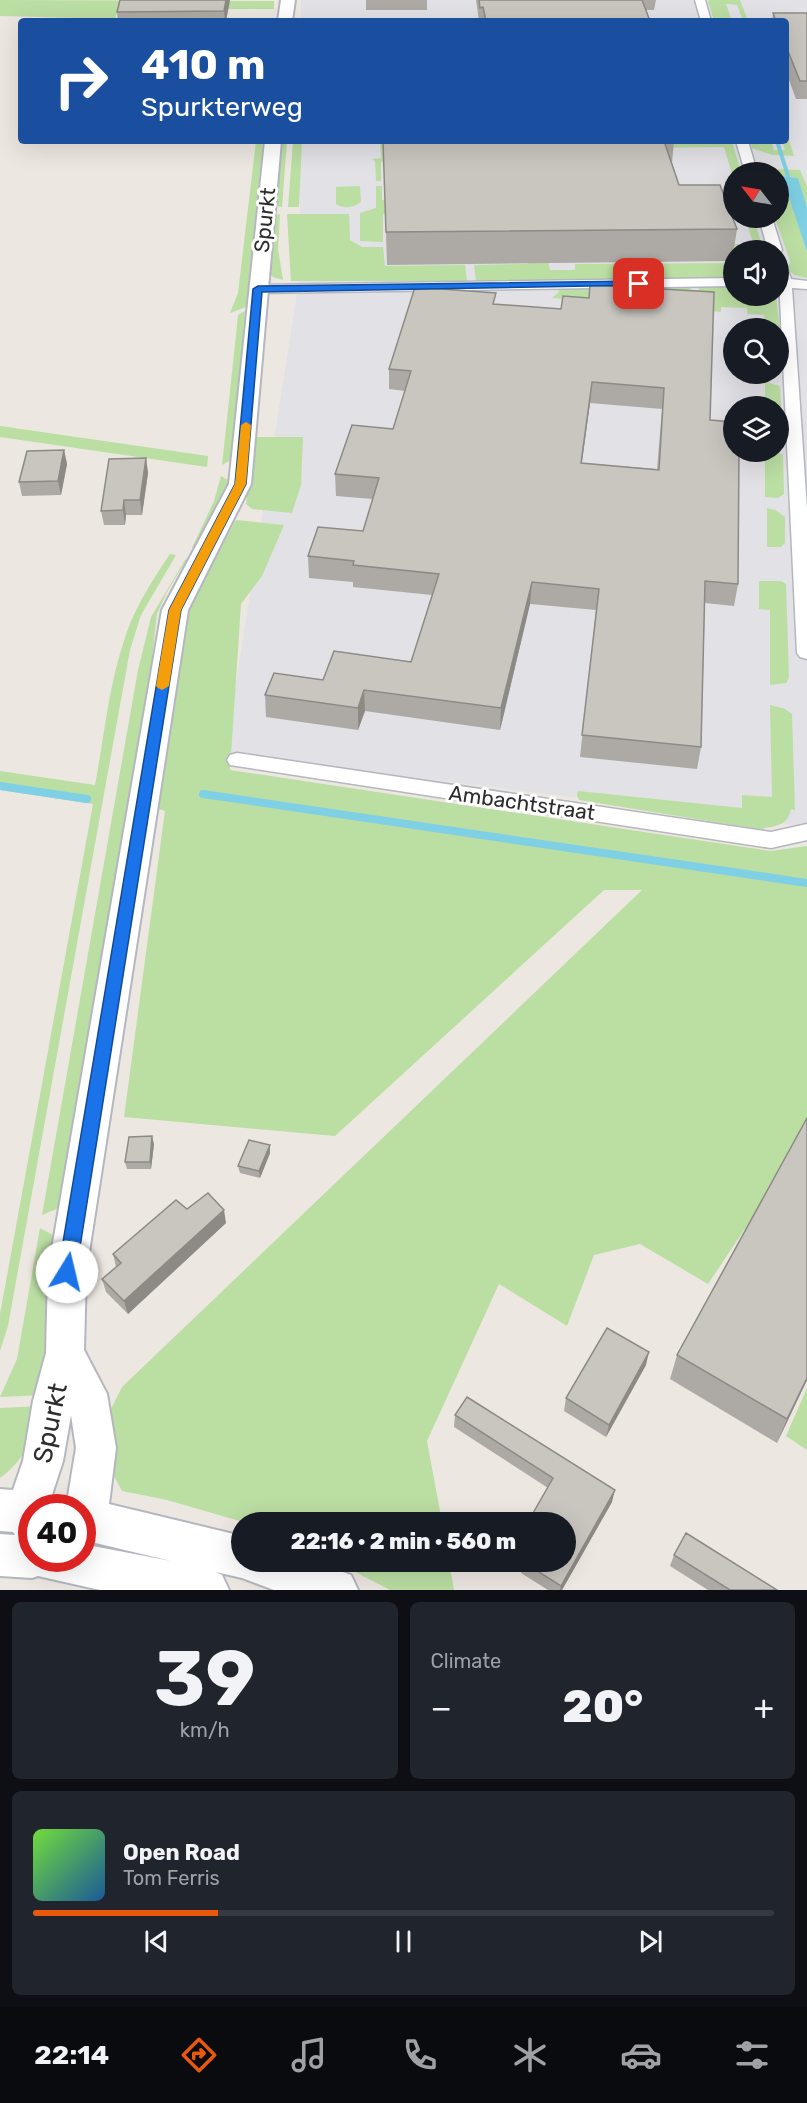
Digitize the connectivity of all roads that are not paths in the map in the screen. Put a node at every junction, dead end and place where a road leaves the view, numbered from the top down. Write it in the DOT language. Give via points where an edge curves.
graph roads {
  1 [pos="288,0"];
  2 [pos="700,0"];
  3 [pos="285,18"];
  4 [pos="705,18"];
  5 [pos="273,144"];
  6 [pos="743,144"];
  7 [pos="748,162"];
  8 [pos="723,282"];
  9 [pos="789,284"];
  10 [pos="807,285"];
  11 [pos="258,289"];
  12 [pos="784,306"];
  13 [pos="807,653"];
  14 [pos="237,760"];
  15 [pos="807,832"];
  16 [pos="65,1353"];
  17 [pos="30,1494"];
  18 [pos="88,1494"];
  19 [pos="96,1523"];
  20 [pos="231,1554"];
  21 [pos="0,1555"];
  22 [pos="18,1556"];
  23 [pos="96,1568"];
  24 [pos="284,1572"];
  25 [pos="207,1590"];
  26 [pos="336,1590"];
  1 -- 3 [label="street"];
  2 -- 4 [label="street"];
  5 -- 11 [label="street, Spurkt"];
  6 -- 7 [label="street"];
  8 -- 11 [label="street"];
  9 -- 10 [label="street"];
  11 -- 16 [label="street, Spurkt" via="240,484 175,610 67,1272"];
  12 -- 13 [label="street"];
  14 -- 15 [label="street, Ambachtstraat" via="771,840"];
  16 -- 17 [label="street, Spurkt" via="43,1461"];
  16 -- 18 [label="street, Spurkt" via="87,1394 96,1448"];
  19 -- 20 [label="street"];
  21 -- 22 [label="street"];
  23 -- 25 [label="street"];
  24 -- 26 [label="street"];
}
